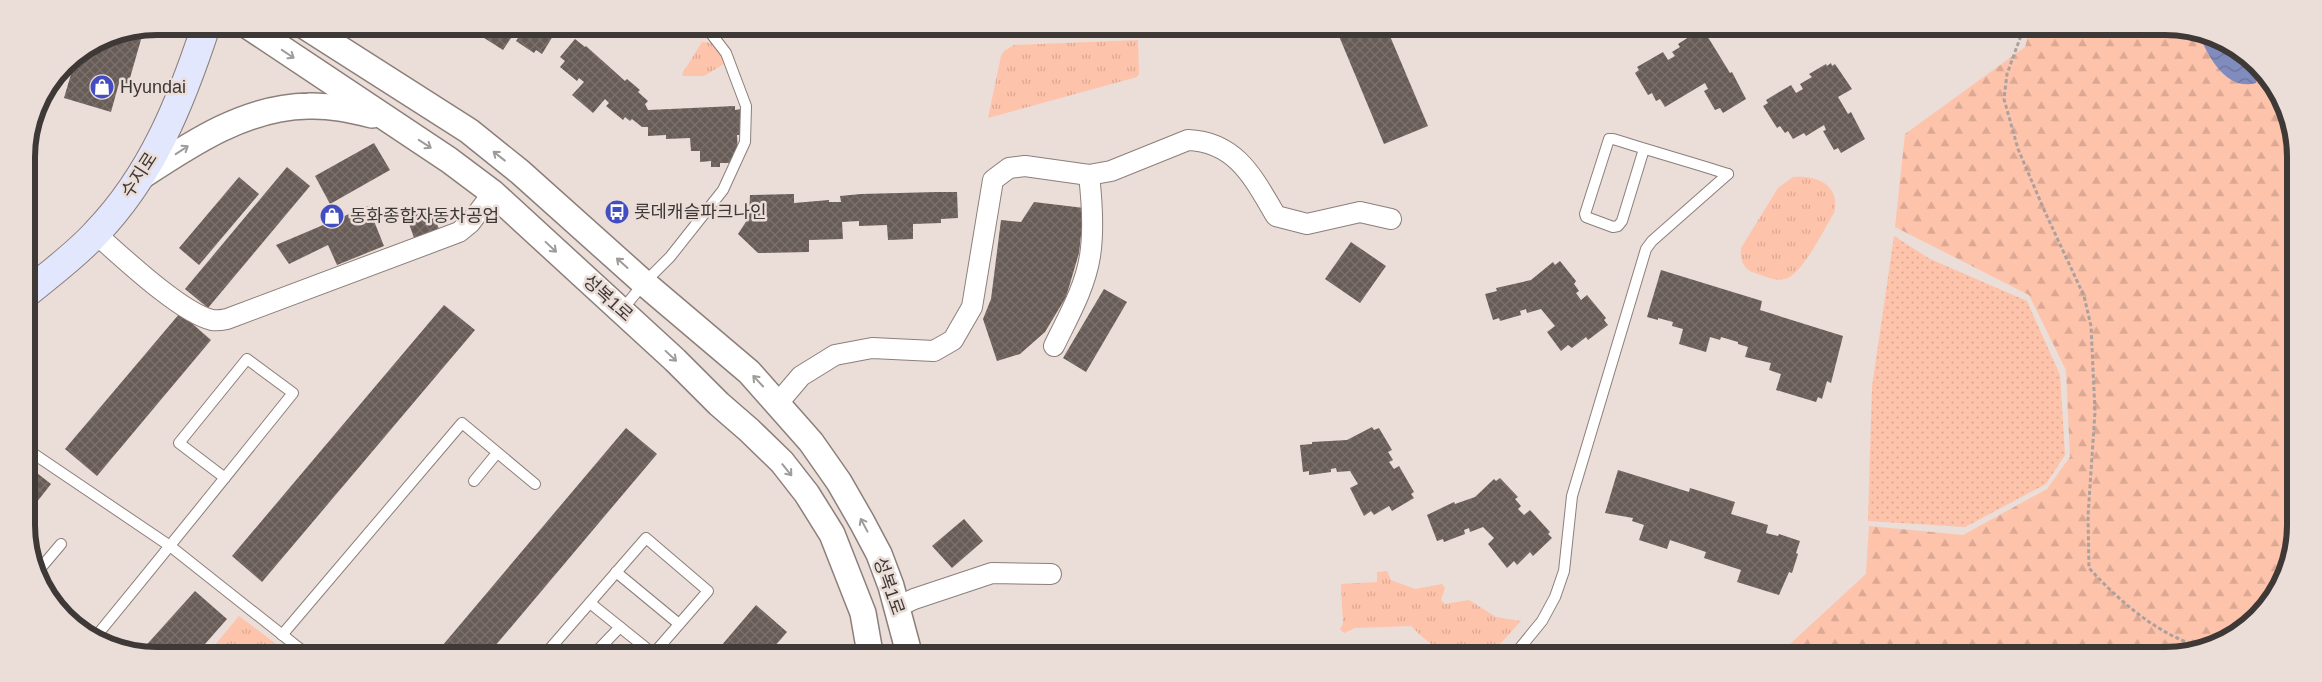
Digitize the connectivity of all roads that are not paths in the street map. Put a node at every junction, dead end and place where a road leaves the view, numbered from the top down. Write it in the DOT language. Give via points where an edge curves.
graph roads {
  1 [pos="203,35"];
  2 [pos="261,35"];
  3 [pos="319,35"];
  4 [pos="342,35"];
  5 [pos="712,35"];
  6 [pos="378,72"];
  7 [pos="384,118"];
  8 [pos="1644,149"];
  9 [pos="1089,175"];
  10 [pos="142,176"];
  11 [pos="493,193"];
  12 [pos="1391,219"];
  13 [pos="96,234"];
  14 [pos="644,283"];
  15 [pos="35,287"];
  16 [pos="621,311"];
  17 [pos="1054,346"];
  18 [pos="778,403"];
  19 [pos="498,453"];
  20 [pos="35,455"];
  21 [pos="225,478"];
  22 [pos="474,481"];
  23 [pos="534,484"];
  24 [pos="60,544"];
  25 [pos="170,546"];
  26 [pos="42,566"];
  27 [pos="616,572"];
  28 [pos="1051,574"];
  29 [pos="590,603"];
  30 [pos="897,607"];
  31 [pos="679,624"];
  32 [pos="620,627"];
  33 [pos="99,632"];
  34 [pos="282,635"];
  35 [pos="298,647"];
  36 [pos="551,647"];
  37 [pos="601,647"];
  38 [pos="646,647"];
  39 [pos="658,647"];
  40 [pos="869,647"];
  41 [pos="907,647"];
  42 [pos="1522,647"];
  1 -- 10 [label="main road, 수지로" via="182,97"];
  2 -- 7 [label="street, 성복1로, one-way"];
  3 -- 6 [label="street, 성복1로"];
  4 -- 6 [label="street"];
  5 -- 14 [label="lane" via="726,53 746,106 745,142 723,190 670,257"];
  14 -- 6 [label="street, 성복1로, one-way" via="498,154 469,131"];
  10 -- 7 [label="street, one-way" via="197,140 277,108 343,109"];
  7 -- 11 [label="street, 성복1로, one-way"];
  8 -- 8 [label="lane" via="1609,139 1586,217 1613,227 1622,222"];
  8 -- 42 [label="lane" via="1728,174 1646,249 1572,496 1564,571 1542,621"];
  9 -- 12 [label="street" via="1111,171 1188,140 1202,141 1225,148 1250,173 1276,216 1307,224 1360,212"];
  9 -- 17 [label="street" via="1092,206 1090,256 1079,295"];
  9 -- 18 [label="street" via="1025,166 1009,168 993,180 972,308 953,340 934,351 872,348 835,355 801,376"];
  10 -- 13 [label="main road, 수지로"];
  11 -- 13 [label="street" via="460,232 227,319 213,320 187,307"];
  11 -- 16 [label="street, 성복1로, one-way"];
  13 -- 15 [label="main road, 수지로"];
  14 -- 16 [label="lane"];
  18 -- 14 [label="street, 성복1로, one-way" via="749,372"];
  16 -- 40 [label="street, 성복1로, one-way" via="750,430 782,462 807,494 832,534 848,573 863,613"];
  30 -- 18 [label="street, 성복1로, one-way" via="878,554 839,482"];
  19 -- 22 [label="lane"];
  19 -- 23 [label="lane"];
  19 -- 34 [label="lane" via="462,423"];
  20 -- 25 [label="lane"];
  21 -- 21 [label="lane" via="293,393 247,359 179,444"];
  21 -- 25 [label="lane"];
  24 -- 26 [label="lane"];
  25 -- 33 [label="lane"];
  25 -- 34 [label="lane"];
  27 -- 29 [label="lane"];
  27 -- 31 [label="lane"];
  27 -- 31 [label="lane" via="646,538 708,591"];
  28 -- 30 [label="street" via="992,573 914,598"];
  29 -- 32 [label="lane"];
  29 -- 36 [label="lane"];
  30 -- 41 [label="street, 성복1로"];
  31 -- 39 [label="lane"];
  32 -- 37 [label="lane"];
  32 -- 38 [label="lane"];
  34 -- 35 [label="lane"];
}
